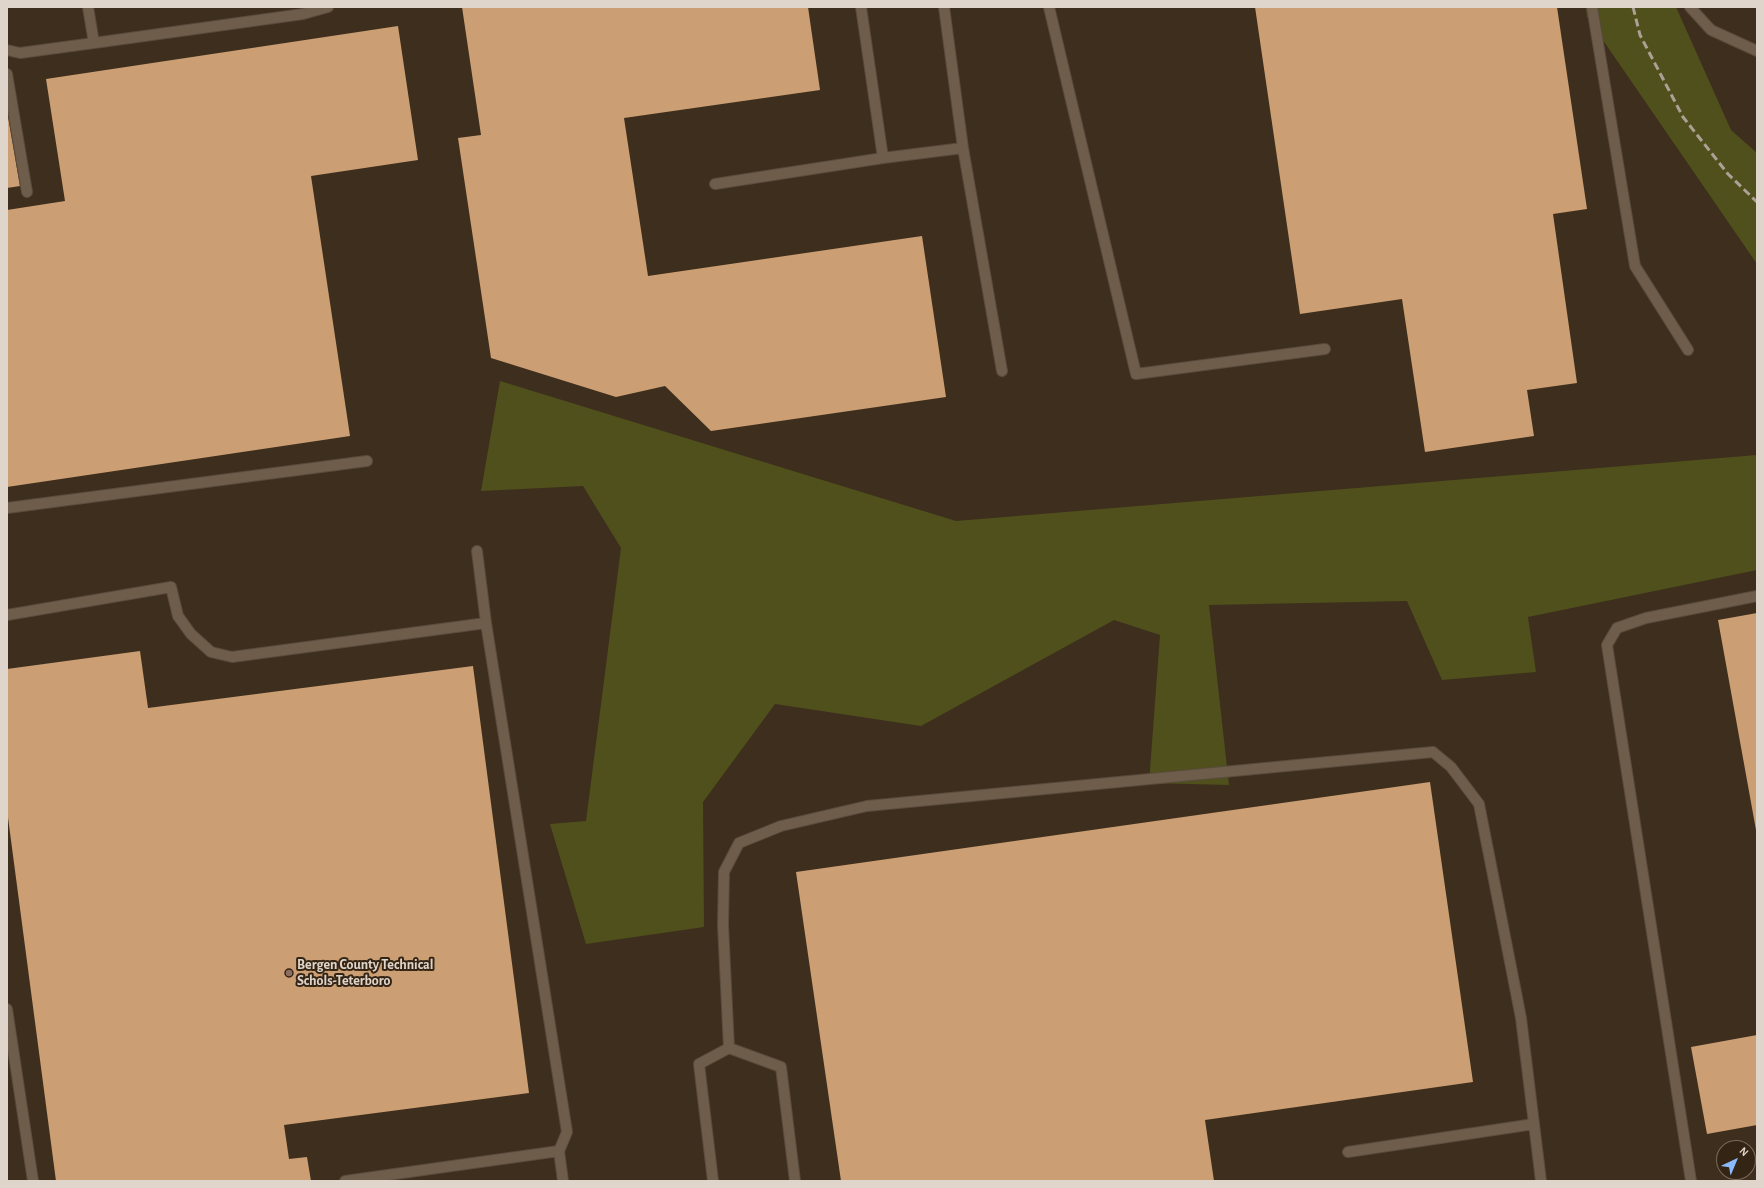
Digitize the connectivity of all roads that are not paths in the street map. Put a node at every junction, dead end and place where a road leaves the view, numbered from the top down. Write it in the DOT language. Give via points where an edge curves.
graph roads {
  1 [pos="88,7"];
  2 [pos="328,7"];
  3 [pos="861,7"];
  4 [pos="944,7"];
  5 [pos="1049,7"];
  6 [pos="1592,7"];
  7 [pos="1690,7"];
  8 [pos="94,43"];
  9 [pos="7,50"];
  10 [pos="1757,51"];
  11 [pos="7,74"];
  12 [pos="963,148"];
  13 [pos="883,158"];
  14 [pos="715,184"];
  15 [pos="27,192"];
  16 [pos="1325,349"];
  17 [pos="1688,350"];
  18 [pos="1002,371"];
  19 [pos="367,461"];
  20 [pos="7,508"];
  21 [pos="477,551"];
  22 [pos="1757,596"];
  23 [pos="7,615"];
  24 [pos="486,623"];
  25 [pos="7,1009"];
  26 [pos="729,1048"];
  27 [pos="1534,1124"];
  28 [pos="559,1151"];
  29 [pos="1348,1152"];
  30 [pos="33,1181"];
  31 [pos="345,1181"];
  32 [pos="563,1181"];
  33 [pos="713,1181"];
  34 [pos="795,1181"];
  35 [pos="1541,1181"];
  36 [pos="1691,1181"];
  1 -- 8 [label="lane"];
  2 -- 8 [label="lane" via="304,14"];
  3 -- 13 [label="lane"];
  4 -- 12 [label="lane"];
  5 -- 16 [label="lane" via="1136,374"];
  6 -- 17 [label="lane" via="1635,266"];
  7 -- 10 [label="lane" via="1711,30"];
  8 -- 9 [label="lane" via="20,53"];
  11 -- 15 [label="lane"];
  12 -- 13 [label="lane"];
  12 -- 18 [label="lane"];
  13 -- 14 [label="lane"];
  19 -- 20 [label="lane"];
  21 -- 24 [label="lane"];
  22 -- 36 [label="lane" via="1646,618 1617,628 1607,645"];
  23 -- 24 [label="lane" via="171,587 178,616 191,634 211,652 232,657"];
  24 -- 28 [label="lane" via="567,1132"];
  25 -- 30 [label="lane"];
  26 -- 27 [label="lane" via="724,945 724,872 739,843 781,826 867,806 1433,752 1451,767 1479,804 1521,1018"];
  26 -- 33 [label="lane" via="699,1064"];
  26 -- 34 [label="lane" via="781,1067"];
  27 -- 29 [label="lane"];
  27 -- 35 [label="lane"];
  28 -- 31 [label="lane"];
  28 -- 32 [label="lane"];
}
